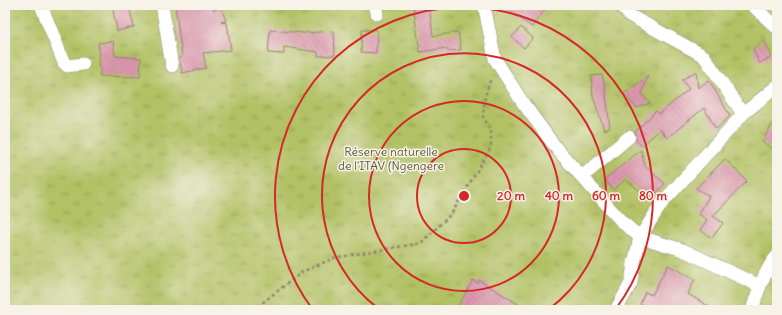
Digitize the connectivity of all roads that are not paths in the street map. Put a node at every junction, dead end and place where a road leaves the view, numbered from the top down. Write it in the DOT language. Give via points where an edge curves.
graph roads {
  1 [pos="41,5"];
  2 [pos="162,5"];
  3 [pos="484,5"];
  4 [pos="620,5"];
  5 [pos="752,5"];
  6 [pos="777,28"];
  7 [pos="83,64"];
  8 [pos="172,66"];
  9 [pos="777,86"];
  10 [pos="743,114"];
  11 [pos="628,137"];
  12 [pos="583,176"];
  13 [pos="640,237"];
  14 [pos="775,260"];
  15 [pos="760,286"];
  16 [pos="616,310"];
  17 [pos="752,310"];
  1 -- 7 [label="street" via="64,63 67,66"];
  2 -- 8 [label="street"];
  3 -- 12 [label="street" via="495,59 557,149"];
  4 -- 10 [label="street" via="629,15 704,56"];
  5 -- 6 [label="street"];
  9 -- 10 [label="street"];
  10 -- 13 [label="street" via="662,203"];
  11 -- 12 [label="street"];
  12 -- 13 [label="street" via="622,222"];
  13 -- 15 [label="street" via="683,250"];
  13 -- 16 [label="street" via="631,283"];
  14 -- 15 [label="street"];
  15 -- 17 [label="street"];
}
